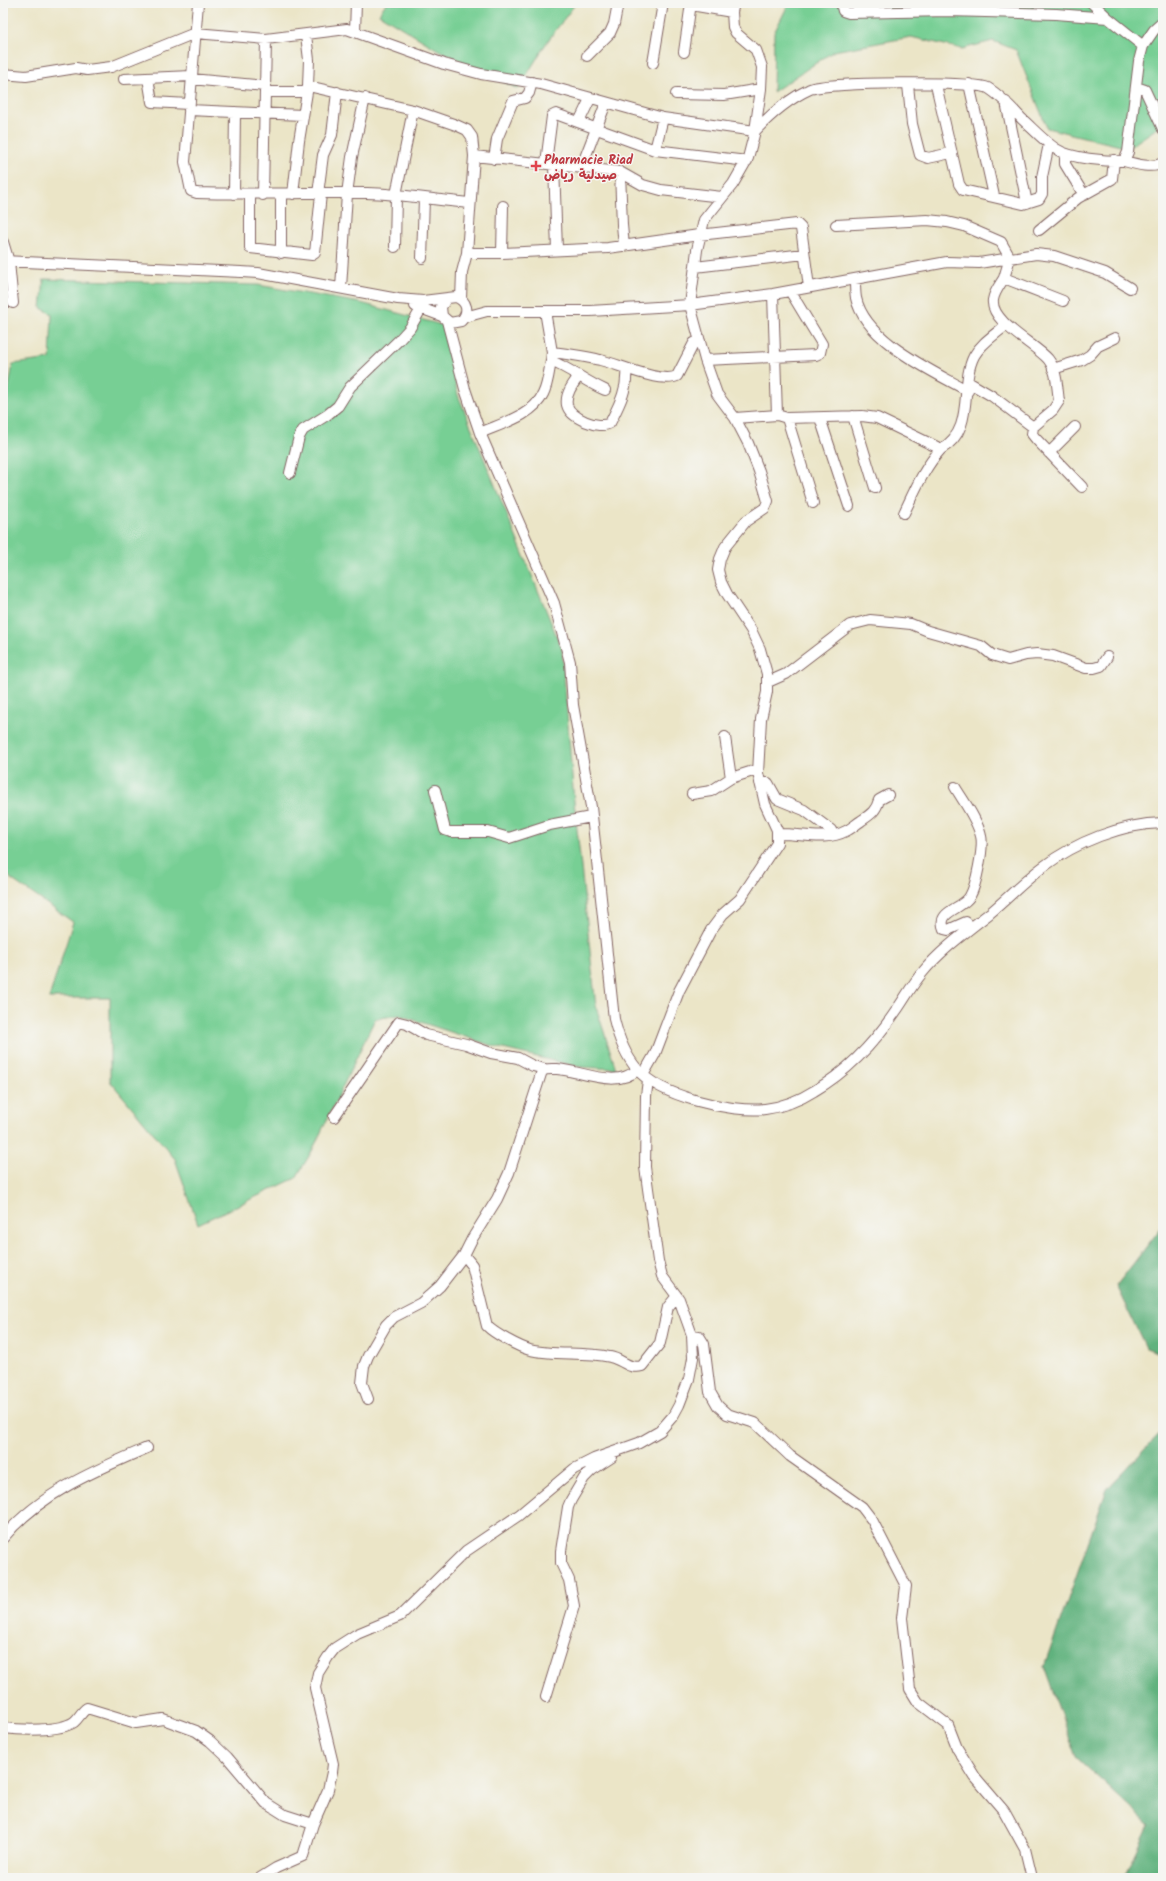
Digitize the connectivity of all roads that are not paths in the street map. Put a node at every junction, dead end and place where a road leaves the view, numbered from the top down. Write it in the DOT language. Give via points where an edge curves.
graph roads {
  1 [pos="356,3"];
  2 [pos="618,3"];
  3 [pos="663,3"];
  4 [pos="841,3"];
  5 [pos="1053,3"];
  6 [pos="1092,3"];
  7 [pos="691,4"];
  8 [pos="197,6"];
  9 [pos="948,7"];
  10 [pos="733,8"];
  11 [pos="1052,14"];
  12 [pos="1108,18"];
  13 [pos="1163,22"];
  14 [pos="355,31"];
  15 [pos="195,33"];
  16 [pos="306,35"];
  17 [pos="266,39"];
  18 [pos="1143,46"];
  19 [pos="684,52"];
  20 [pos="587,56"];
  21 [pos="653,63"];
  22 [pos="3,74"];
  23 [pos="148,78"];
  24 [pos="191,78"];
  25 [pos="124,79"];
  26 [pos="532,82"];
  27 [pos="969,84"];
  28 [pos="908,85"];
  29 [pos="936,85"];
  30 [pos="1136,87"];
  31 [pos="265,89"];
  32 [pos="308,89"];
  33 [pos="761,89"];
  34 [pos="336,92"];
  35 [pos="676,94"];
  36 [pos="365,98"];
  37 [pos="590,99"];
  38 [pos="1006,102"];
  39 [pos="606,103"];
  40 [pos="189,107"];
  41 [pos="413,110"];
  42 [pos="235,112"];
  43 [pos="265,114"];
  44 [pos="303,115"];
  45 [pos="663,118"];
  46 [pos="579,122"];
  47 [pos="596,128"];
  48 [pos="1163,129"];
  49 [pos="755,131"];
  50 [pos="1049,144"];
  51 [pos="655,150"];
  52 [pos="951,153"];
  53 [pos="1065,154"];
  54 [pos="474,156"];
  55 [pos="1122,158"];
  56 [pos="494,159"];
  57 [pos="747,161"];
  58 [pos="550,164"];
  59 [pos="1163,164"];
  60 [pos="581,168"];
  61 [pos="620,172"];
  62 [pos="234,194"];
  63 [pos="250,194"];
  64 [pos="281,194"];
  65 [pos="293,194"];
  66 [pos="319,194"];
  67 [pos="347,194"];
  68 [pos="262,195"];
  69 [pos="396,195"];
  70 [pos="1084,195"];
  71 [pos="994,196"];
  72 [pos="722,197"];
  73 [pos="424,198"];
  74 [pos="469,203"];
  75 [pos="1027,203"];
  76 [pos="503,206"];
  77 [pos="836,225"];
  78 [pos="1039,230"];
  79 [pos="699,235"];
  80 [pos="3,242"];
  81 [pos="624,246"];
  82 [pos="394,247"];
  83 [pos="557,250"];
  84 [pos="281,253"];
  85 [pos="467,253"];
  86 [pos="502,253"];
  87 [pos="804,254"];
  88 [pos="422,258"];
  89 [pos="1010,258"];
  90 [pos="6,262"];
  91 [pos="695,267"];
  92 [pos="1004,278"];
  93 [pos="855,279"];
  94 [pos="342,288"];
  95 [pos="809,288"];
  96 [pos="1130,288"];
  97 [pos="790,291"];
  98 [pos="773,294"];
  99 [pos="398,299"];
  100 [pos="456,299"];
  101 [pos="1063,301"];
  102 [pos="13,303"];
  103 [pos="690,304"];
  104 [pos="421,309"];
  105 [pos="487,311"];
  106 [pos="545,311"];
  107 [pos="444,318"];
  108 [pos="464,318"];
  109 [pos="1006,325"];
  110 [pos="1115,338"];
  111 [pos="700,341"];
  112 [pos="455,348"];
  113 [pos="551,356"];
  114 [pos="774,356"];
  115 [pos="705,360"];
  116 [pos="626,369"];
  117 [pos="1053,369"];
  118 [pos="579,376"];
  119 [pos="968,386"];
  120 [pos="605,390"];
  121 [pos="777,415"];
  122 [pos="853,416"];
  123 [pos="734,418"];
  124 [pos="787,418"];
  125 [pos="820,418"];
  126 [pos="1032,427"];
  127 [pos="1075,427"];
  128 [pos="480,433"];
  129 [pos="941,449"];
  130 [pos="1049,453"];
  131 [pos="290,473"];
  132 [pos="1082,487"];
  133 [pos="874,488"];
  134 [pos="813,503"];
  135 [pos="849,506"];
  136 [pos="904,513"];
  137 [pos="1107,657"];
  138 [pos="768,682"];
  139 [pos="725,737"];
  140 [pos="732,778"];
  141 [pos="759,778"];
  142 [pos="955,786"];
  143 [pos="435,790"];
  144 [pos="692,794"];
  145 [pos="888,795"];
  146 [pos="591,817"];
  147 [pos="1163,823"];
  148 [pos="777,834"];
  149 [pos="833,836"];
  150 [pos="971,927"];
  151 [pos="545,1069"];
  152 [pos="643,1075"];
  153 [pos="334,1117"];
  154 [pos="464,1255"];
  155 [pos="676,1296"];
  156 [pos="692,1335"];
  157 [pos="368,1399"];
  158 [pos="631,1446"];
  159 [pos="147,1448"];
  160 [pos="3,1538"];
  161 [pos="546,1697"];
  162 [pos="3,1728"];
  163 [pos="313,1824"];
  164 [pos="260,1878"];
  165 [pos="1032,1878"];
  1 -- 14 [label="street"];
  2 -- 20 [label="street" via="610,33"];
  3 -- 21 [label="street"];
  4 -- 9 [label="street" via="843,11 848,13"];
  5 -- 11 [label="street"];
  6 -- 12 [label="street"];
  7 -- 10 [label="street"];
  7 -- 19 [label="street"];
  8 -- 15 [label="street"];
  9 -- 11 [label="street"];
  10 -- 33 [label="street" via="733,27 736,33 756,50 762,67"];
  11 -- 12 [label="street"];
  12 -- 18 [label="street"];
  13 -- 18 [label="street"];
  14 -- 16 [label="street" via="340,28"];
  14 -- 26 [label="street" via="444,64 481,74"];
  15 -- 17 [label="street"];
  15 -- 22 [label="street" via="111,67 87,70 76,68 21,76"];
  15 -- 24 [label="street"];
  16 -- 17 [label="street"];
  16 -- 32 [label="street" via="309,60"];
  17 -- 31 [label="street"];
  18 -- 30 [label="street"];
  23 -- 24 [label="street"];
  23 -- 25 [label="street"];
  23 -- 40 [label="street" via="152,102"];
  24 -- 31 [label="street"];
  24 -- 40 [label="street"];
  26 -- 37 [label="street"];
  26 -- 56 [label="street" via="525,98 513,101 497,139"];
  27 -- 29 [label="street"];
  27 -- 38 [label="street" via="988,88"];
  27 -- 71 [label="street"];
  28 -- 29 [label="street"];
  28 -- 49 [label="street" via="836,84 811,89 773,112"];
  28 -- 52 [label="street" via="912,124 920,155 928,158"];
  29 -- 52 [label="street"];
  30 -- 48 [label="street" via="1145,90"];
  30 -- 55 [label="street" via="1134,108"];
  31 -- 32 [label="street"];
  31 -- 43 [label="street"];
  32 -- 34 [label="street"];
  32 -- 44 [label="street"];
  33 -- 35 [label="street" via="724,95"];
  33 -- 49 [label="street"];
  34 -- 36 [label="street"];
  34 -- 66 [label="street" via="332,135 323,155"];
  36 -- 41 [label="street"];
  36 -- 67 [label="street"];
  37 -- 39 [label="street"];
  37 -- 46 [label="street"];
  38 -- 50 [label="street"];
  38 -- 75 [label="street"];
  39 -- 45 [label="street"];
  39 -- 47 [label="street"];
  40 -- 42 [label="street"];
  40 -- 62 [label="street" via="185,162 190,190 197,193"];
  41 -- 54 [label="street" via="467,130 472,137"];
  41 -- 69 [label="street"];
  42 -- 43 [label="street"];
  42 -- 62 [label="street"];
  43 -- 44 [label="street"];
  43 -- 68 [label="street"];
  44 -- 65 [label="street"];
  45 -- 49 [label="street"];
  45 -- 51 [label="street"];
  46 -- 47 [label="street"];
  46 -- 58 [label="street" via="556,114 552,116"];
  47 -- 51 [label="street"];
  47 -- 60 [label="street"];
  49 -- 57 [label="street"];
  50 -- 53 [label="street"];
  50 -- 75 [label="street" via="1043,172 1042,196"];
  51 -- 57 [label="street"];
  52 -- 71 [label="street" via="960,188 966,192"];
  53 -- 55 [label="street" via="1078,157"];
  53 -- 70 [label="street" via="1065,164"];
  54 -- 56 [label="street"];
  54 -- 74 [label="street"];
  55 -- 59 [label="street" via="1135,164"];
  55 -- 70 [label="street" via="1112,179"];
  56 -- 58 [label="street"];
  57 -- 72 [label="street"];
  58 -- 60 [label="street"];
  58 -- 83 [label="street"];
  60 -- 61 [label="street"];
  61 -- 72 [label="street" via="643,185 660,190"];
  61 -- 81 [label="street"];
  62 -- 63 [label="street"];
  63 -- 68 [label="street"];
  63 -- 84 [label="street" via="250,248"];
  64 -- 65 [label="street"];
  64 -- 68 [label="street"];
  64 -- 84 [label="street"];
  65 -- 66 [label="street"];
  66 -- 67 [label="street"];
  66 -- 84 [label="street" via="314,255"];
  67 -- 69 [label="street"];
  67 -- 94 [label="street"];
  69 -- 73 [label="street"];
  69 -- 82 [label="street"];
  70 -- 78 [label="street"];
  71 -- 75 [label="street"];
  72 -- 79 [label="street" via="704,220"];
  73 -- 74 [label="street"];
  73 -- 88 [label="street"];
  74 -- 85 [label="street"];
  76 -- 86 [label="street"];
  77 -- 89 [label="street" via="927,220 947,222 964,226 1000,242"];
  79 -- 81 [label="street"];
  79 -- 87 [label="street" via="797,224 801,228"];
  79 -- 91 [label="street"];
  80 -- 90 [label="street"];
  81 -- 83 [label="street"];
  83 -- 86 [label="street"];
  85 -- 86 [label="street"];
  85 -- 100 [label="street"];
  87 -- 91 [label="street"];
  87 -- 95 [label="street"];
  89 -- 92 [label="street"];
  89 -- 93 [label="street" via="979,263 948,262"];
  89 -- 96 [label="street" via="1036,254 1054,256 1104,273"];
  90 -- 94 [label="street" via="241,272"];
  90 -- 102 [label="street"];
  91 -- 103 [label="street"];
  92 -- 101 [label="street"];
  92 -- 109 [label="street" via="994,295 993,302 994,308"];
  93 -- 95 [label="street"];
  93 -- 119 [label="street" via="856,299 880,336 893,347"];
  94 -- 99 [label="street"];
  95 -- 97 [label="street"];
  97 -- 98 [label="street"];
  97 -- 114 [label="street" via="816,332 822,349 816,355"];
  98 -- 103 [label="street"];
  98 -- 114 [label="street"];
  99 -- 100 [label="street"];
  99 -- 104 [label="street"];
  100 -- 105 [label="street"];
  100 -- 107 [label="street" via="441,307"];
  100 -- 108 [label="street" via="467,309"];
  103 -- 106 [label="street" via="590,311"];
  103 -- 111 [label="street"];
  104 -- 107 [label="street"];
  104 -- 131 [label="street" via="400,340 350,387 338,406 304,430 299,437"];
  105 -- 106 [label="street"];
  105 -- 108 [label="street"];
  106 -- 113 [label="street"];
  107 -- 108 [label="street" via="456,323"];
  107 -- 112 [label="street"];
  108 -- 112 [label="street" via="457,333"];
  109 -- 117 [label="street" via="1049,360"];
  109 -- 119 [label="street" via="975,354"];
  110 -- 117 [label="street" via="1098,346 1082,360"];
  111 -- 115 [label="street"];
  111 -- 116 [label="street" via="694,343 677,376 673,378"];
  112 -- 128 [label="street"];
  113 -- 116 [label="street" via="601,360"];
  113 -- 118 [label="street"];
  113 -- 128 [label="street" via="544,394 535,406 518,417"];
  114 -- 115 [label="street"];
  114 -- 121 [label="street"];
  115 -- 123 [label="street" via="717,394"];
  116 -- 118 [label="street" via="623,398 607,425 591,424 571,411 568,406 568,393"];
  117 -- 126 [label="street" via="1058,406"];
  118 -- 120 [label="street" via="588,384"];
  119 -- 126 [label="street" via="992,396"];
  119 -- 129 [label="street" via="957,434 949,445"];
  121 -- 123 [label="street"];
  121 -- 124 [label="street"];
  122 -- 125 [label="street"];
  122 -- 129 [label="street" via="877,418"];
  122 -- 133 [label="street"];
  123 -- 138 [label="street" via="748,443 768,501 765,508 746,521 724,547 718,570 721,582 760,649"];
  124 -- 125 [label="street"];
  124 -- 134 [label="street"];
  125 -- 135 [label="street"];
  126 -- 130 [label="street" via="1032,434"];
  127 -- 130 [label="street"];
  128 -- 146 [label="street" via="554,603 565,640"];
  129 -- 136 [label="street" via="929,462"];
  130 -- 132 [label="street"];
  137 -- 138 [label="street" via="1101,666 1094,668 1037,654 1008,660 992,655 981,646 911,624 870,620 850,625 786,674"];
  138 -- 141 [label="street" via="761,719"];
  139 -- 140 [label="street"];
  140 -- 141 [label="street" via="753,771"];
  140 -- 144 [label="street" via="711,790"];
  141 -- 148 [label="street" via="765,804"];
  141 -- 149 [label="street" via="768,783 777,798 804,810 831,830"];
  142 -- 150 [label="street" via="979,830 982,843 976,884 970,898 946,914 942,924 944,929 948,930 966,922"];
  143 -- 146 [label="street" via="445,830 451,832 488,832 509,838 549,825"];
  145 -- 149 [label="street" via="879,800 873,813 846,831"];
  146 -- 152 [label="street" via="614,1019 620,1041"];
  147 -- 150 [label="street" via="1121,830 1065,852"];
  148 -- 149 [label="street"];
  148 -- 152 [label="street" via="775,848 740,899 723,914 711,930 679,991 655,1054"];
  150 -- 152 [label="street" via="932,961 896,1012 861,1055 814,1092 797,1100 763,1109 735,1108 687,1097"];
  151 -- 152 [label="street" via="614,1079"];
  151 -- 153 [label="street" via="518,1058 426,1034 399,1022"];
  151 -- 154 [label="street" via="540,1075 504,1184"];
  152 -- 155 [label="street" via="646,1096 645,1167 653,1234 662,1276"];
  154 -- 155 [label="street" via="472,1265 486,1326 532,1351 596,1354 613,1357 628,1366 642,1366 660,1342 668,1307"];
  154 -- 157 [label="street" via="430,1296 386,1324 364,1366 362,1383"];
  155 -- 156 [label="street" via="687,1317"];
  156 -- 158 [label="street" via="693,1358 689,1379 676,1410 660,1431"];
  156 -- 165 [label="street" via="699,1336 704,1344 710,1392 718,1406 727,1414 755,1423 790,1456 862,1507 872,1520 906,1586 902,1618 910,1689 918,1702 948,1725 954,1742 975,1777 1004,1811 1025,1849"];
  158 -- 161 [label="street" via="592,1470 571,1500 561,1563 569,1580 574,1606"];
  158 -- 163 [label="street" via="574,1469 498,1531 466,1551 400,1616 358,1634 335,1648 318,1673 315,1688 332,1772 328,1790"];
  159 -- 160 [label="street" via="89,1473 56,1493 33,1509"];
  162 -- 163 [label="street" via="37,1730 68,1724 74,1722 87,1708 136,1723 154,1719 174,1722 196,1731 210,1741 227,1757 257,1794 274,1808"];
  163 -- 164 [label="street" via="303,1856"];
}
